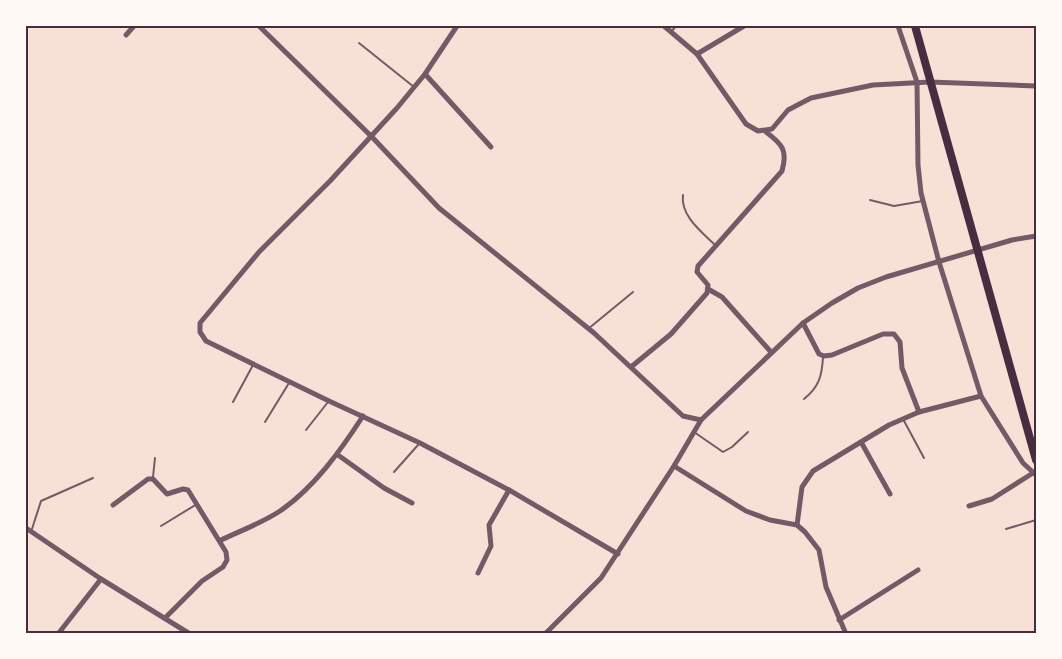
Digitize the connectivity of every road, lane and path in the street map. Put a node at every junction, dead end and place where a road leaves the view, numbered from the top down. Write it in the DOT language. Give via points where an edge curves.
graph roads {
  1 [pos="134,26"];
  2 [pos="259,26"];
  3 [pos="457,26"];
  4 [pos="664,26"];
  5 [pos="676,26"];
  6 [pos="744,26"];
  7 [pos="898,26"];
  8 [pos="915,26"];
  9 [pos="671,32"];
  10 [pos="126,35"];
  11 [pos="359,43"];
  12 [pos="697,54"];
  13 [pos="425,74"];
  14 [pos="917,82"];
  15 [pos="930,82"];
  16 [pos="1036,86"];
  17 [pos="414,87"];
  18 [pos="766,132"];
  19 [pos="372,137"];
  20 [pos="491,147"];
  21 [pos="683,195"];
  22 [pos="870,200"];
  23 [pos="923,201"];
  24 [pos="1036,236"];
  25 [pos="716,246"];
  26 [pos="978,250"];
  27 [pos="939,262"];
  28 [pos="708,289"];
  29 [pos="633,292"];
  30 [pos="803,324"];
  31 [pos="588,329"];
  32 [pos="771,352"];
  33 [pos="824,356"];
  34 [pos="253,364"];
  35 [pos="632,367"];
  36 [pos="290,382"];
  37 [pos="981,396"];
  38 [pos="804,399"];
  39 [pos="329,401"];
  40 [pos="233,402"];
  41 [pos="919,412"];
  42 [pos="363,416"];
  43 [pos="903,419"];
  44 [pos="701,420"];
  45 [pos="265,422"];
  46 [pos="306,430"];
  47 [pos="694,432"];
  48 [pos="748,432"];
  49 [pos="861,442"];
  50 [pos="420,443"];
  51 [pos="338,455"];
  52 [pos="155,458"];
  53 [pos="924,458"];
  54 [pos="1036,460"];
  55 [pos="674,466"];
  56 [pos="394,472"];
  57 [pos="1035,474"];
  58 [pos="93,478"];
  59 [pos="153,479"];
  60 [pos="509,490"];
  61 [pos="890,494"];
  62 [pos="412,503"];
  63 [pos="197,504"];
  64 [pos="113,505"];
  65 [pos="969,506"];
  66 [pos="1036,520"];
  67 [pos="797,525"];
  68 [pos="161,526"];
  69 [pos="1006,529"];
  70 [pos="28,530"];
  71 [pos="221,540"];
  72 [pos="618,554"];
  73 [pos="918,570"];
  74 [pos="478,573"];
  75 [pos="101,579"];
  76 [pos="165,618"];
  77 [pos="839,620"];
  78 [pos="58,633"];
  79 [pos="190,633"];
  80 [pos="547,633"];
  81 [pos="846,633"];
  1 -- 10 [label="street"];
  2 -- 19 [label="street"];
  3 -- 13 [label="street"];
  4 -- 9 [label="street"];
  5 -- 9 [label="lane"];
  6 -- 12 [label="street"];
  7 -- 14 [label="street"];
  8 -- 15 [label="main road"];
  9 -- 12 [label="street"];
  11 -- 17 [label="lane"];
  12 -- 18 [label="street" via="746,124"];
  13 -- 17 [label="street"];
  13 -- 20 [label="street"];
  14 -- 15 [label="street"];
  14 -- 18 [label="street" via="873,85 811,98 788,110"];
  14 -- 23 [label="street" via="918,165"];
  15 -- 16 [label="street"];
  15 -- 26 [label="main road"];
  17 -- 19 [label="street"];
  18 -- 25 [label="street" via="783,147 782,171"];
  19 -- 31 [label="street" via="439,208"];
  19 -- 34 [label="street" via="259,252 200,323 206,341"];
  21 -- 25 [label="lane" via="682,206 688,216"];
  22 -- 23 [label="lane" via="894,206"];
  23 -- 27 [label="street"];
  24 -- 26 [label="street"];
  25 -- 28 [label="street" via="697,268"];
  26 -- 27 [label="street"];
  26 -- 54 [label="main road"];
  27 -- 30 [label="street" via="858,288"];
  27 -- 37 [label="street"];
  28 -- 32 [label="street" via="722,297"];
  28 -- 35 [label="street" via="671,334"];
  29 -- 31 [label="lane"];
  30 -- 32 [label="street"];
  30 -- 33 [label="street" via="819,354"];
  31 -- 35 [label="street"];
  32 -- 44 [label="street"];
  33 -- 38 [label="lane" via="818,384"];
  33 -- 41 [label="street" via="894,334 900,342 902,368"];
  34 -- 36 [label="street"];
  34 -- 40 [label="lane"];
  35 -- 44 [label="street" via="682,416"];
  36 -- 39 [label="street"];
  36 -- 45 [label="lane"];
  37 -- 41 [label="street"];
  37 -- 57 [label="street" via="1023,463"];
  39 -- 42 [label="street"];
  39 -- 46 [label="lane"];
  41 -- 43 [label="street"];
  42 -- 50 [label="street"];
  42 -- 51 [label="street"];
  43 -- 49 [label="street"];
  43 -- 53 [label="lane"];
  44 -- 47 [label="street"];
  47 -- 48 [label="lane" via="723,452"];
  47 -- 55 [label="street"];
  49 -- 61 [label="street"];
  49 -- 67 [label="street" via="805,479"];
  50 -- 56 [label="lane"];
  50 -- 60 [label="street"];
  51 -- 62 [label="street"];
  51 -- 71 [label="street" via="280,511"];
  52 -- 59 [label="lane"];
  55 -- 67 [label="street" via="746,511"];
  55 -- 72 [label="street"];
  57 -- 65 [label="street" via="992,499"];
  58 -- 70 [label="lane" via="41,501"];
  59 -- 63 [label="street" via="167,494 188,490"];
  59 -- 64 [label="street" via="144,481"];
  60 -- 72 [label="street"];
  60 -- 74 [label="street" via="489,525 491,546"];
  63 -- 68 [label="lane"];
  63 -- 71 [label="street"];
  66 -- 69 [label="lane"];
  67 -- 77 [label="street" via="819,550 826,586"];
  70 -- 75 [label="street"];
  71 -- 76 [label="street" via="227,555 225,564 189,592"];
  72 -- 80 [label="street" via="596,584"];
  73 -- 77 [label="street"];
  75 -- 76 [label="street"];
  75 -- 78 [label="street"];
  76 -- 79 [label="street"];
  77 -- 81 [label="street"];
}
